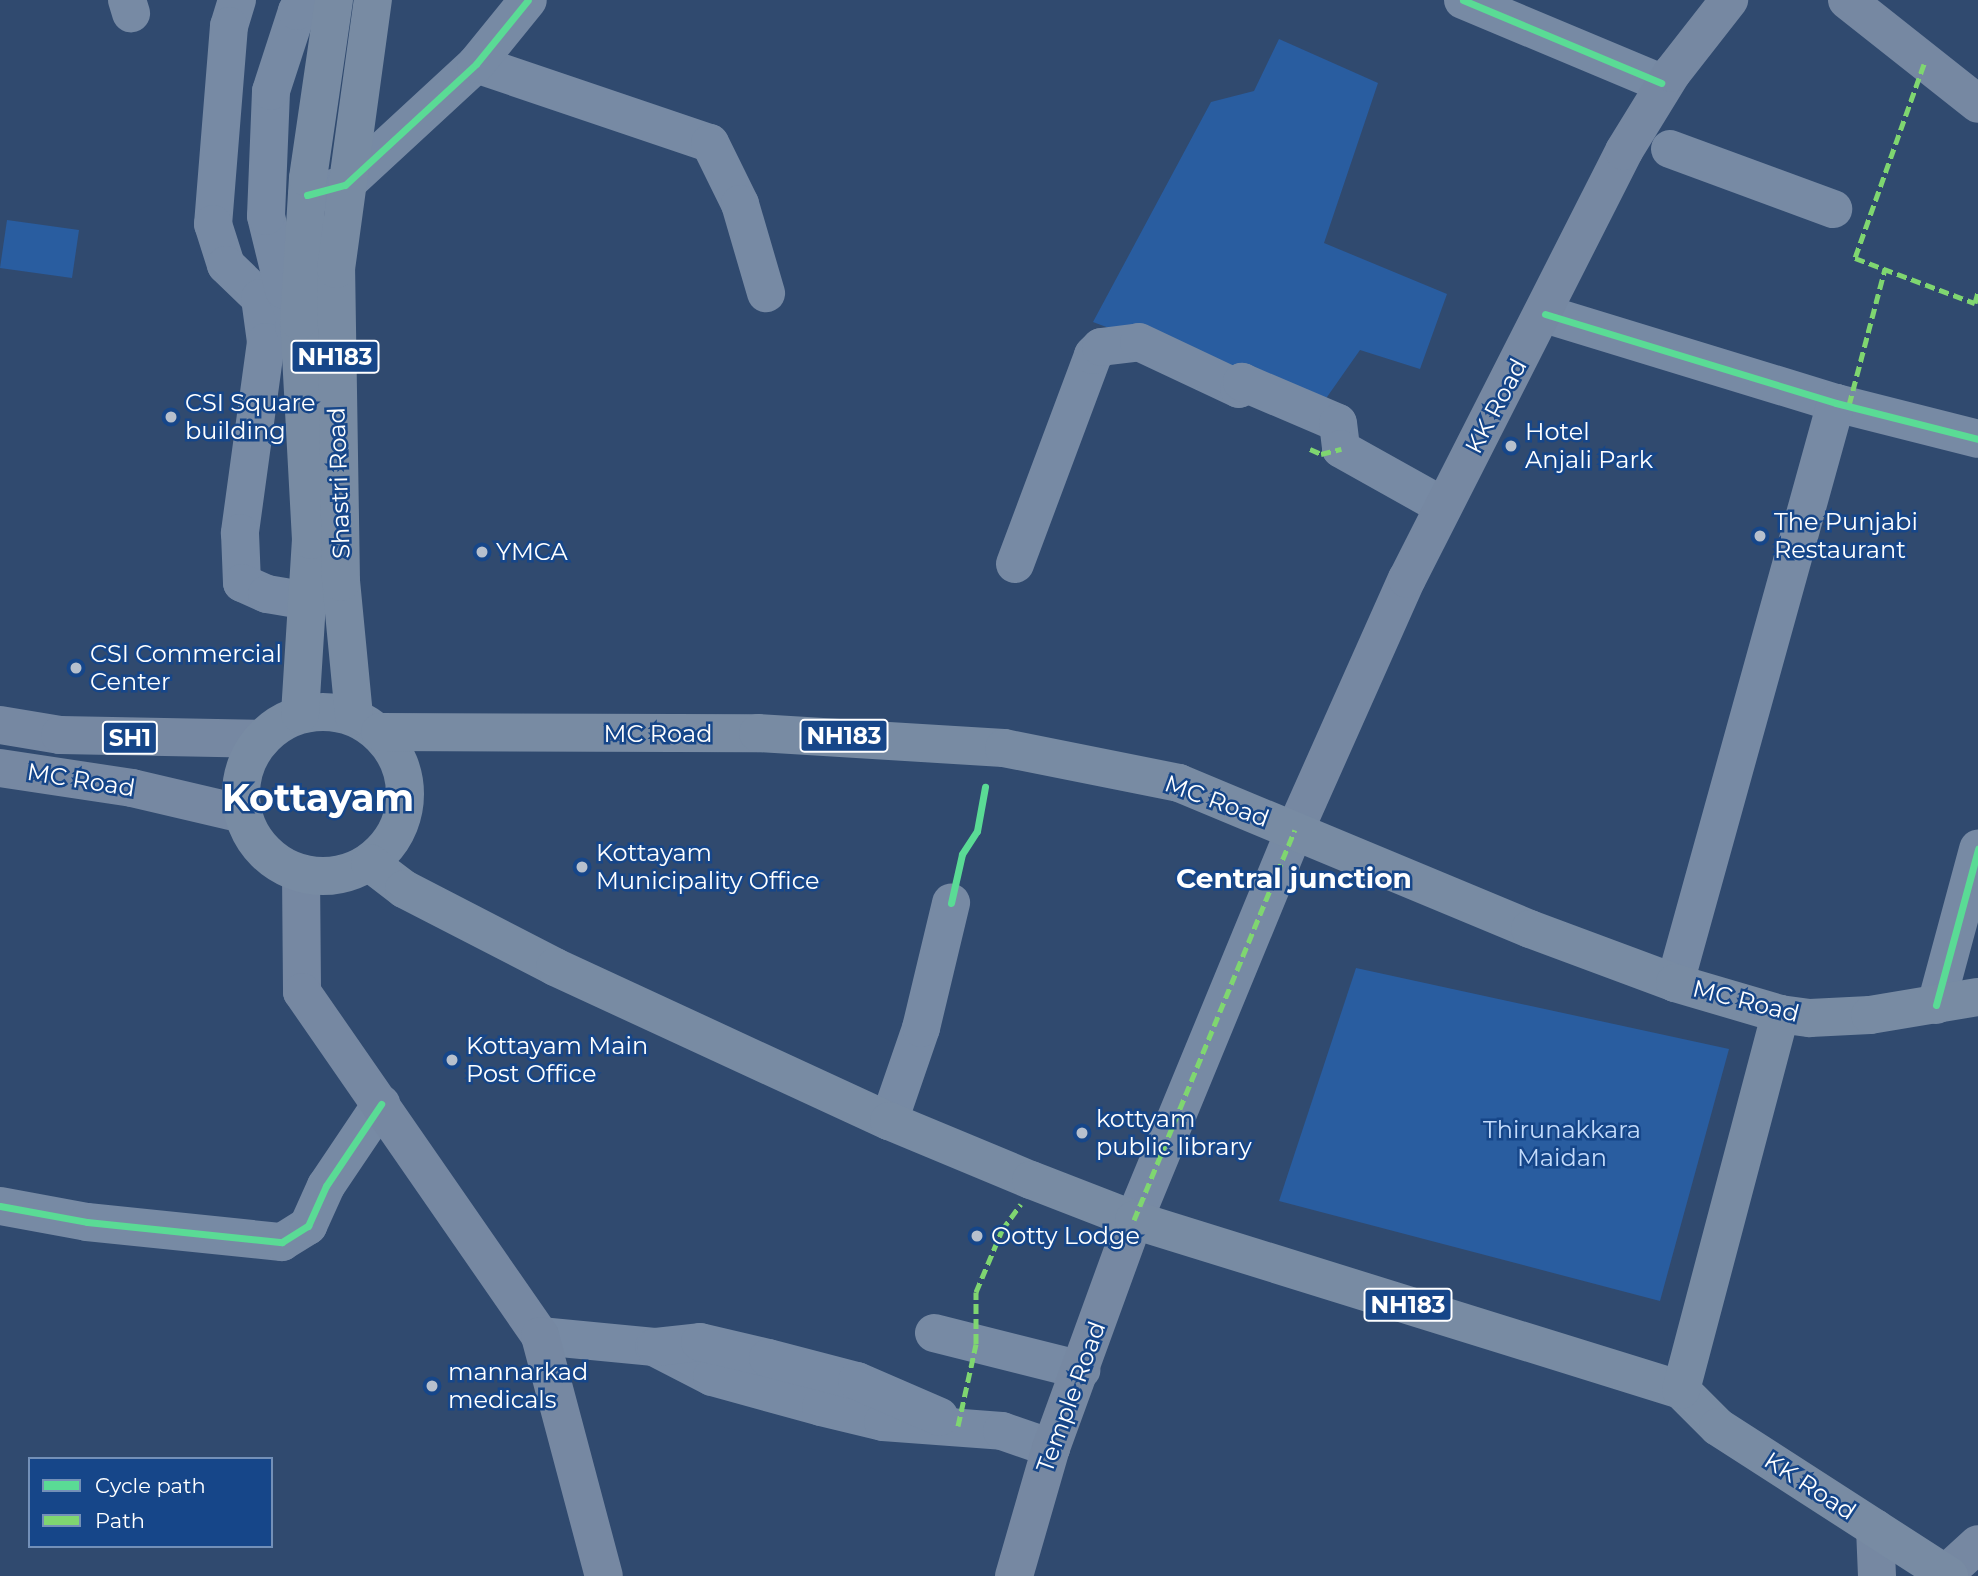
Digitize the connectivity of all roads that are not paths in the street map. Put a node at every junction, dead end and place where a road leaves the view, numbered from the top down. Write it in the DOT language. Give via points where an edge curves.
graph roads {
  1 [pos="237,0"];
  2 [pos="304,0"];
  3 [pos="334,0"];
  4 [pos="373,0"];
  5 [pos="528,0"];
  6 [pos="1463,0"];
  7 [pos="1730,0"];
  8 [pos="1847,0"];
  9 [pos="476,64"];
  10 [pos="1661,83"];
  11 [pos="1978,104"];
  12 [pos="1670,149"];
  13 [pos="345,185"];
  14 [pos="307,195"];
  15 [pos="1833,209"];
  16 [pos="766,293"];
  17 [pos="1545,314"];
  18 [pos="299,321"];
  19 [pos="266,342"];
  20 [pos="1836,403"];
  21 [pos="1978,439"];
  22 [pos="1443,506"];
  23 [pos="1015,564"];
  24 [pos="307,601"];
  25 [pos="300,714"];
  26 [pos="367,724"];
  27 [pos="0,725"];
  28 [pos="261,739"];
  29 [pos="0,768"];
  30 [pos="243,814"];
  31 [pos="1295,830"];
  32 [pos="1978,849"];
  33 [pos="370,863"];
  34 [pos="300,874"];
  35 [pos="951,903"];
  36 [pos="1675,983"];
  37 [pos="1978,997"];
  38 [pos="1936,1004"];
  39 [pos="1780,1014"];
  40 [pos="381,1104"];
  41 [pos="889,1121"];
  42 [pos="0,1206"];
  43 [pos="1135,1220"];
  44 [pos="934,1333"];
  45 [pos="540,1336"];
  46 [pos="1081,1370"];
  47 [pos="1681,1390"];
  48 [pos="1051,1448"];
  49 [pos="1875,1528"];
  50 [pos="1978,1544"];
  51 [pos="1019,1574"];
  52 [pos="1946,1575"];
  53 [pos="604,1576"];
  54 [pos="1877,1576"];
  1 -- 19 [label="street" via="229,26 213,224 226,265 260,298"];
  2 -- 18 [label="street" via="296,11 271,91 266,216 285,290"];
  3 -- 14 [label="highway, Shastri Road / NH183"];
  4 -- 13 [label="highway, Shastri Road / NH183"];
  5 -- 9 [label="street"];
  6 -- 10 [label="street"];
  7 -- 17 [label="main road, KK Road" via="1647,112"];
  8 -- 11 [label="main road"];
  9 -- 13 [label="street"];
  9 -- 16 [label="street" via="710,143 740,204"];
  12 -- 15 [label="street"];
  13 -- 14 [label="street"];
  13 -- 26 [label="highway, Shastri Road / NH183" via="335,353 341,582"];
  14 -- 18 [label="highway, Shastri Road / NH183"];
  17 -- 20 [label="street"];
  17 -- 22 [label="main road, KK Road"];
  18 -- 19 [label="street" via="289,335"];
  18 -- 24 [label="highway, Shastri Road / NH183" via="309,465"];
  19 -- 24 [label="street" via="240,533 242,583 267,594"];
  20 -- 21 [label="street"];
  20 -- 36 [label="street"];
  22 -- 23 [label="street" via="1340,449 1338,422 1241,382 1239,389 1139,342 1101,347 1093,355"];
  22 -- 31 [label="main road, KK Road" via="1363,672"];
  24 -- 25 [label="highway, Shastri Road / NH183"];
  25 -- 26 [label="highway, NH183" via="327,710"];
  25 -- 28 [label="highway, NH183"];
  26 -- 31 [label="highway, MC Road / NH183" via="758,733 1004,748 1179,783"];
  26 -- 33 [label="highway, NH183" via="401,763 407,800 395,836"];
  27 -- 28 [label="main road, MC Road / SH1" via="60,735"];
  28 -- 30 [label="highway, NH183" via="247,762 241,788"];
  29 -- 30 [label="main road, MC Road / SH1" via="144,790"];
  30 -- 34 [label="highway, NH183" via="254,841 275,861"];
  31 -- 36 [label="highway, MC Road / NH183" via="1448,897"];
  31 -- 43 [label="street"];
  32 -- 38 [label="street"];
  33 -- 34 [label="highway, NH183" via="336,876"];
  33 -- 41 [label="highway, NH183" via="404,889 555,967"];
  34 -- 40 [label="main road" via="302,992"];
  35 -- 41 [label="street" via="921,1028"];
  36 -- 39 [label="highway, MC Road / NH183"];
  37 -- 38 [label="highway, MC Road / NH183"];
  38 -- 39 [label="highway, MC Road / NH183" via="1870,1015"];
  39 -- 47 [label="highway"];
  40 -- 42 [label="street" via="326,1186 308,1226 282,1242 88,1222"];
  40 -- 45 [label="main road"];
  41 -- 43 [label="highway, NH183"];
  43 -- 46 [label="main road, Temple Road"];
  43 -- 47 [label="highway, NH183"];
  44 -- 46 [label="street"];
  45 -- 48 [label="street" via="654,1347 712,1377 883,1422 1002,1432"];
  45 -- 53 [label="main road"];
  46 -- 48 [label="main road, Temple Road"];
  47 -- 49 [label="highway, KK Road / NH183" via="1718,1427"];
  48 -- 51 [label="main road, Temple Road"];
  49 -- 52 [label="highway, KK Road / NH183"];
  49 -- 54 [label="main road"];
  50 -- 52 [label="main road"];
}
